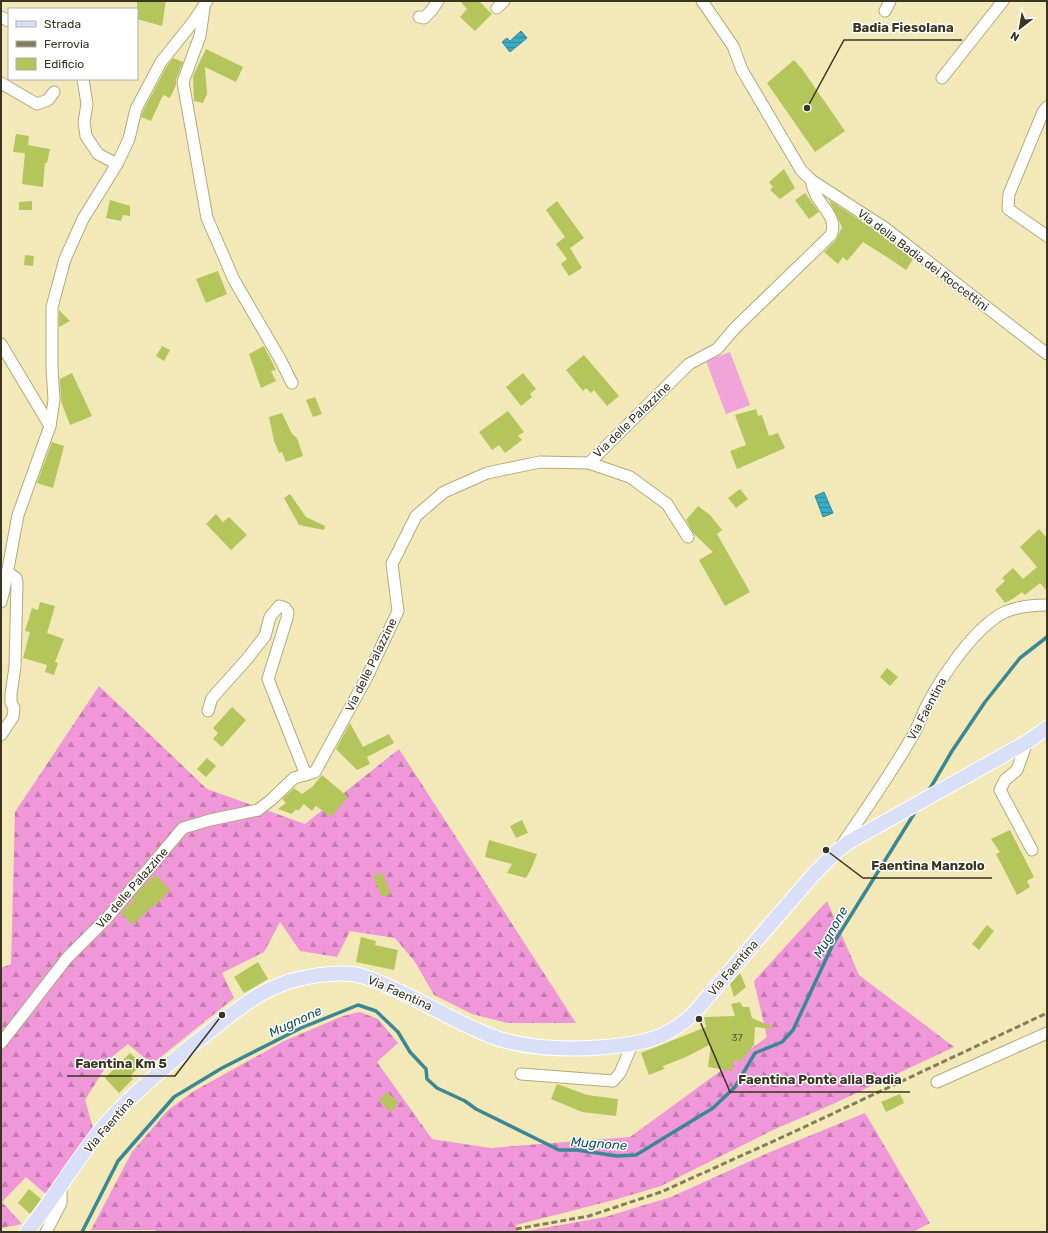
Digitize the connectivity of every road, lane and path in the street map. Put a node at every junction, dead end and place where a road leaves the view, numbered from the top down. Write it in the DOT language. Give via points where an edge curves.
graph roads {
  1 [pos="438,1"];
  2 [pos="702,1"];
  3 [pos="1003,1"];
  4 [pos="206,3"];
  5 [pos="419,17"];
  6 [pos="942,78"];
  7 [pos="83,80"];
  8 [pos="1,83"];
  9 [pos="54,92"];
  10 [pos="1047,107"];
  11 [pos="117,164"];
  12 [pos="811,180"];
  13 [pos="1047,236"];
  14 [pos="1,344"];
  15 [pos="1047,354"];
  16 [pos="292,383"];
  17 [pos="50,426"];
  18 [pos="589,463"];
  19 [pos="688,537"];
  20 [pos="11,553"];
  21 [pos="1,561"];
  22 [pos="7,572"];
  23 [pos="1,602"];
  24 [pos="1047,605"];
  25 [pos="208,711"];
  26 [pos="1047,728"];
  27 [pos="1,735"];
  28 [pos="1026,742"];
  29 [pos="306,775"];
  30 [pos="1032,850"];
  31 [pos="836,852"];
  32 [pos="1047,1033"];
  33 [pos="2,1042"];
  34 [pos="632,1045"];
  35 [pos="521,1074"];
  36 [pos="936,1082"];
  37 [pos="61,1187"];
  38 [pos="27,1232"];
  39 [pos="46,1232"];
  1 -- 5 [label="street" via="424,18"];
  2 -- 12 [label="street, Via della Badia dei Roccettini" via="733,46 742,70 801,170"];
  3 -- 6 [label="street"];
  4 -- 11 [label="street" via="162,62 136,109 130,139"];
  4 -- 16 [label="street" via="200,36 183,82 207,218 234,280"];
  7 -- 11 [label="street" via="87,104 84,122 86,136 98,154"];
  8 -- 9 [label="street" via="37,104 48,100"];
  10 -- 13 [label="street" via="1009,194 1008,208"];
  11 -- 17 [label="street" via="83,219 65,260 52,307 54,400"];
  12 -- 15 [label="street, Via della Badia dei Roccettini" via="885,228"];
  12 -- 18 [label="street, Via delle Palazzine" via="816,194 833,221 832,234 735,328 717,349 688,364"];
  14 -- 17 [label="street"];
  17 -- 20 [label="street" via="18,515"];
  18 -- 19 [label="street" via="630,477 667,504"];
  18 -- 29 [label="street, Via delle Palazzine" via="540,462 487,473 444,492 416,516 392,564 398,611 327,753 315,772"];
  20 -- 21 [label="street"];
  20 -- 22 [label="street"];
  22 -- 23 [label="street"];
  22 -- 27 [label="street" via="16,578 17,583 15,667 11,694 14,708"];
  24 -- 31 [label="street, Via Faentina" via="1015,608 1004,613 986,625 972,641 938,686 910,741"];
  25 -- 29 [label="street" via="212,698 265,636 274,610 279,606 285,608 288,618 268,679"];
  26 -- 28 [label="main road, Via Faentina"];
  28 -- 30 [label="street" via="1017,770 1005,780 1000,790"];
  28 -- 31 [label="main road, Via Faentina" via="849,842"];
  29 -- 33 [label="street, Via delle Palazzine" via="294,778 258,810 183,828 107,918 67,958"];
  31 -- 34 [label="main road, Via Faentina" via="687,1020 671,1032"];
  32 -- 36 [label="street"];
  34 -- 35 [label="street" via="620,1073 613,1081"];
  34 -- 37 [label="main road, Via Faentina" via="547,1048 520,1044 497,1038 385,984 355,974 315,975 293,980 254,998 162,1069 109,1120"];
  37 -- 38 [label="main road, Via Faentina"];
  37 -- 39 [label="street" via="62,1203"];
}
